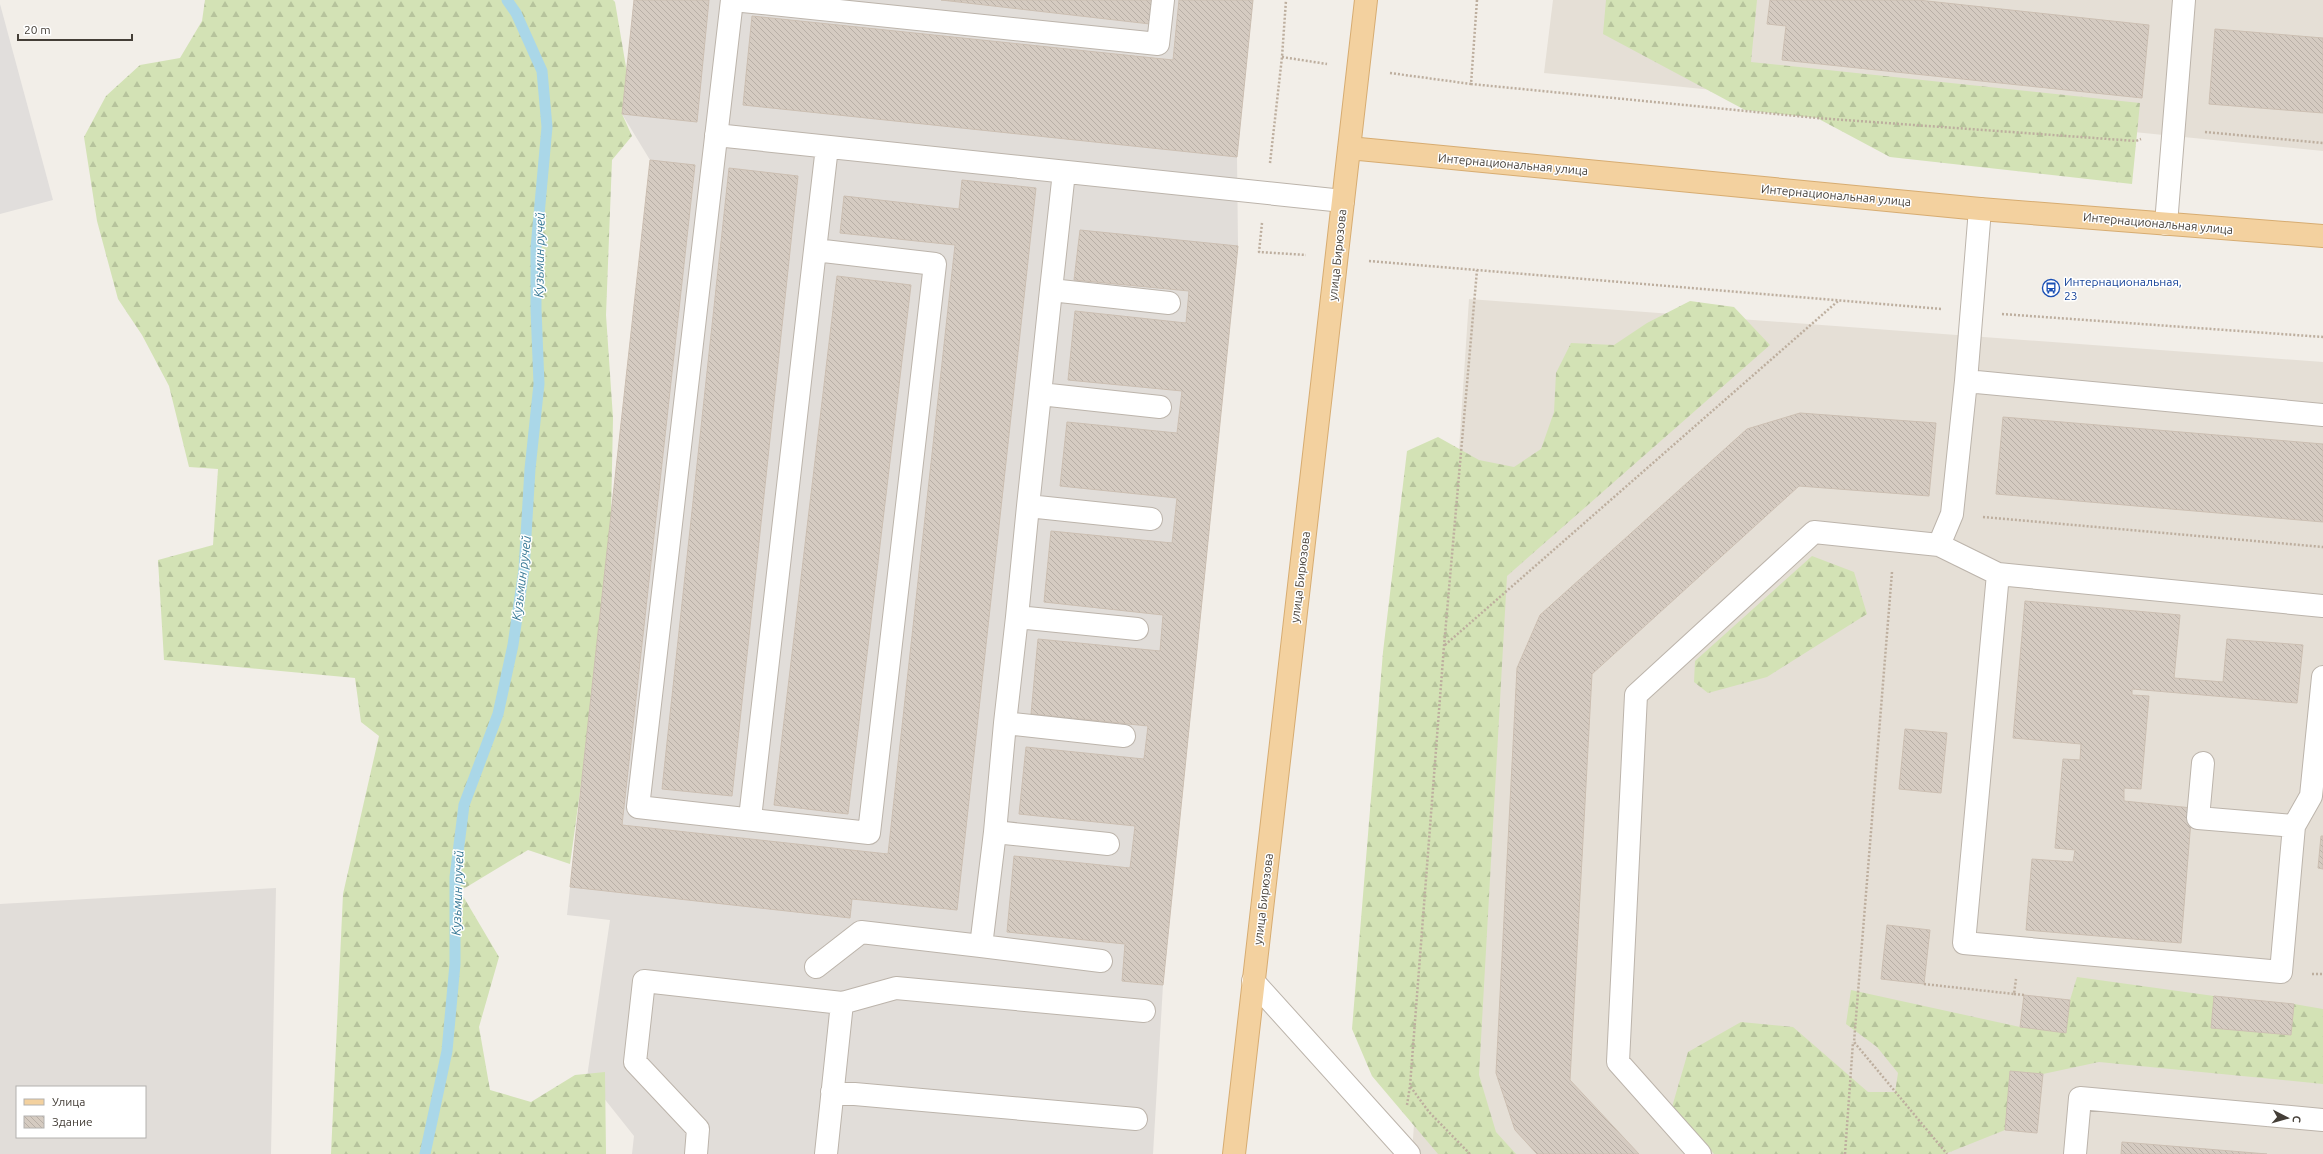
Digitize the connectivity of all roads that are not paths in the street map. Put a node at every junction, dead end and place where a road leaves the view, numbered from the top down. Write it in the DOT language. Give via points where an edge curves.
graph roads {
  1 [pos="732,0"];
  2 [pos="1163,0"];
  3 [pos="1366,0"];
  4 [pos="2184,0"];
  5 [pos="716,135"];
  6 [pos="827,147"];
  7 [pos="1349,148"];
  8 [pos="1064,172"];
  9 [pos="1343,201"];
  10 [pos="1980,208"];
  11 [pos="2166,224"];
  12 [pos="2323,236"];
  13 [pos="815,250"];
  14 [pos="1051,290"];
  15 [pos="1169,303"];
  16 [pos="1966,381"];
  17 [pos="1040,394"];
  18 [pos="1160,407"];
  19 [pos="2323,415"];
  20 [pos="1028,506"];
  21 [pos="1151,519"];
  22 [pos="1939,545"];
  23 [pos="1998,574"];
  24 [pos="2323,606"];
  25 [pos="1017,617"];
  26 [pos="1137,629"];
  27 [pos="2323,677"];
  28 [pos="1006,723"];
  29 [pos="1124,736"];
  30 [pos="2203,763"];
  31 [pos="750,818"];
  32 [pos="2294,826"];
  33 [pos="995,832"];
  34 [pos="1108,844"];
  35 [pos="981,946"];
  36 [pos="1101,961"];
  37 [pos="816,967"];
  38 [pos="1253,981"];
  39 [pos="842,1003"];
  40 [pos="1144,1011"];
  41 [pos="832,1092"];
  42 [pos="1136,1120"];
  43 [pos="2323,1120"];
  44 [pos="696,1154"];
  45 [pos="826,1154"];
  46 [pos="1234,1154"];
  47 [pos="1409,1154"];
  48 [pos="1700,1154"];
  49 [pos="2075,1154"];
  1 -- 2 [label="lane" via="1158,44"];
  1 -- 5 [label="lane"];
  3 -- 7 [label="main road, улица Бирюзова"];
  4 -- 11 [label="lane"];
  5 -- 6 [label="lane"];
  5 -- 31 [label="lane" via="638,807"];
  6 -- 8 [label="lane"];
  6 -- 13 [label="lane"];
  7 -- 9 [label="main road, улица Бирюзова"];
  7 -- 10 [label="main road, Интернациональная улица"];
  8 -- 9 [label="lane"];
  8 -- 14 [label="lane"];
  9 -- 38 [label="main road, улица Бирюзова"];
  10 -- 11 [label="main road, Интернациональная улица"];
  10 -- 16 [label="lane"];
  11 -- 12 [label="main road, Интернациональная улица"];
  13 -- 31 [label="lane"];
  13 -- 31 [label="lane" via="935,264 869,833"];
  14 -- 15 [label="lane"];
  14 -- 17 [label="lane"];
  16 -- 19 [label="lane"];
  16 -- 22 [label="lane" via="1952,514"];
  17 -- 18 [label="lane"];
  17 -- 20 [label="lane"];
  20 -- 21 [label="lane"];
  20 -- 25 [label="lane"];
  22 -- 23 [label="lane"];
  22 -- 48 [label="lane" via="1814,532 1636,695 1618,1062"];
  23 -- 24 [label="lane"];
  23 -- 32 [label="lane" via="1964,943 2281,972"];
  25 -- 26 [label="lane"];
  25 -- 28 [label="lane"];
  27 -- 32 [label="lane" via="2311,796"];
  28 -- 29 [label="lane"];
  28 -- 33 [label="lane"];
  30 -- 32 [label="lane" via="2198,818"];
  33 -- 34 [label="lane"];
  33 -- 35 [label="lane"];
  35 -- 36 [label="lane"];
  35 -- 37 [label="lane" via="861,932"];
  38 -- 46 [label="main road, улица Бирюзова"];
  38 -- 47 [label="lane"];
  39 -- 40 [label="lane" via="896,988"];
  39 -- 41 [label="lane"];
  39 -- 44 [label="lane" via="644,981 635,1062 698,1129"];
  41 -- 42 [label="lane"];
  41 -- 45 [label="lane"];
  43 -- 49 [label="lane" via="2080,1098"];
}
